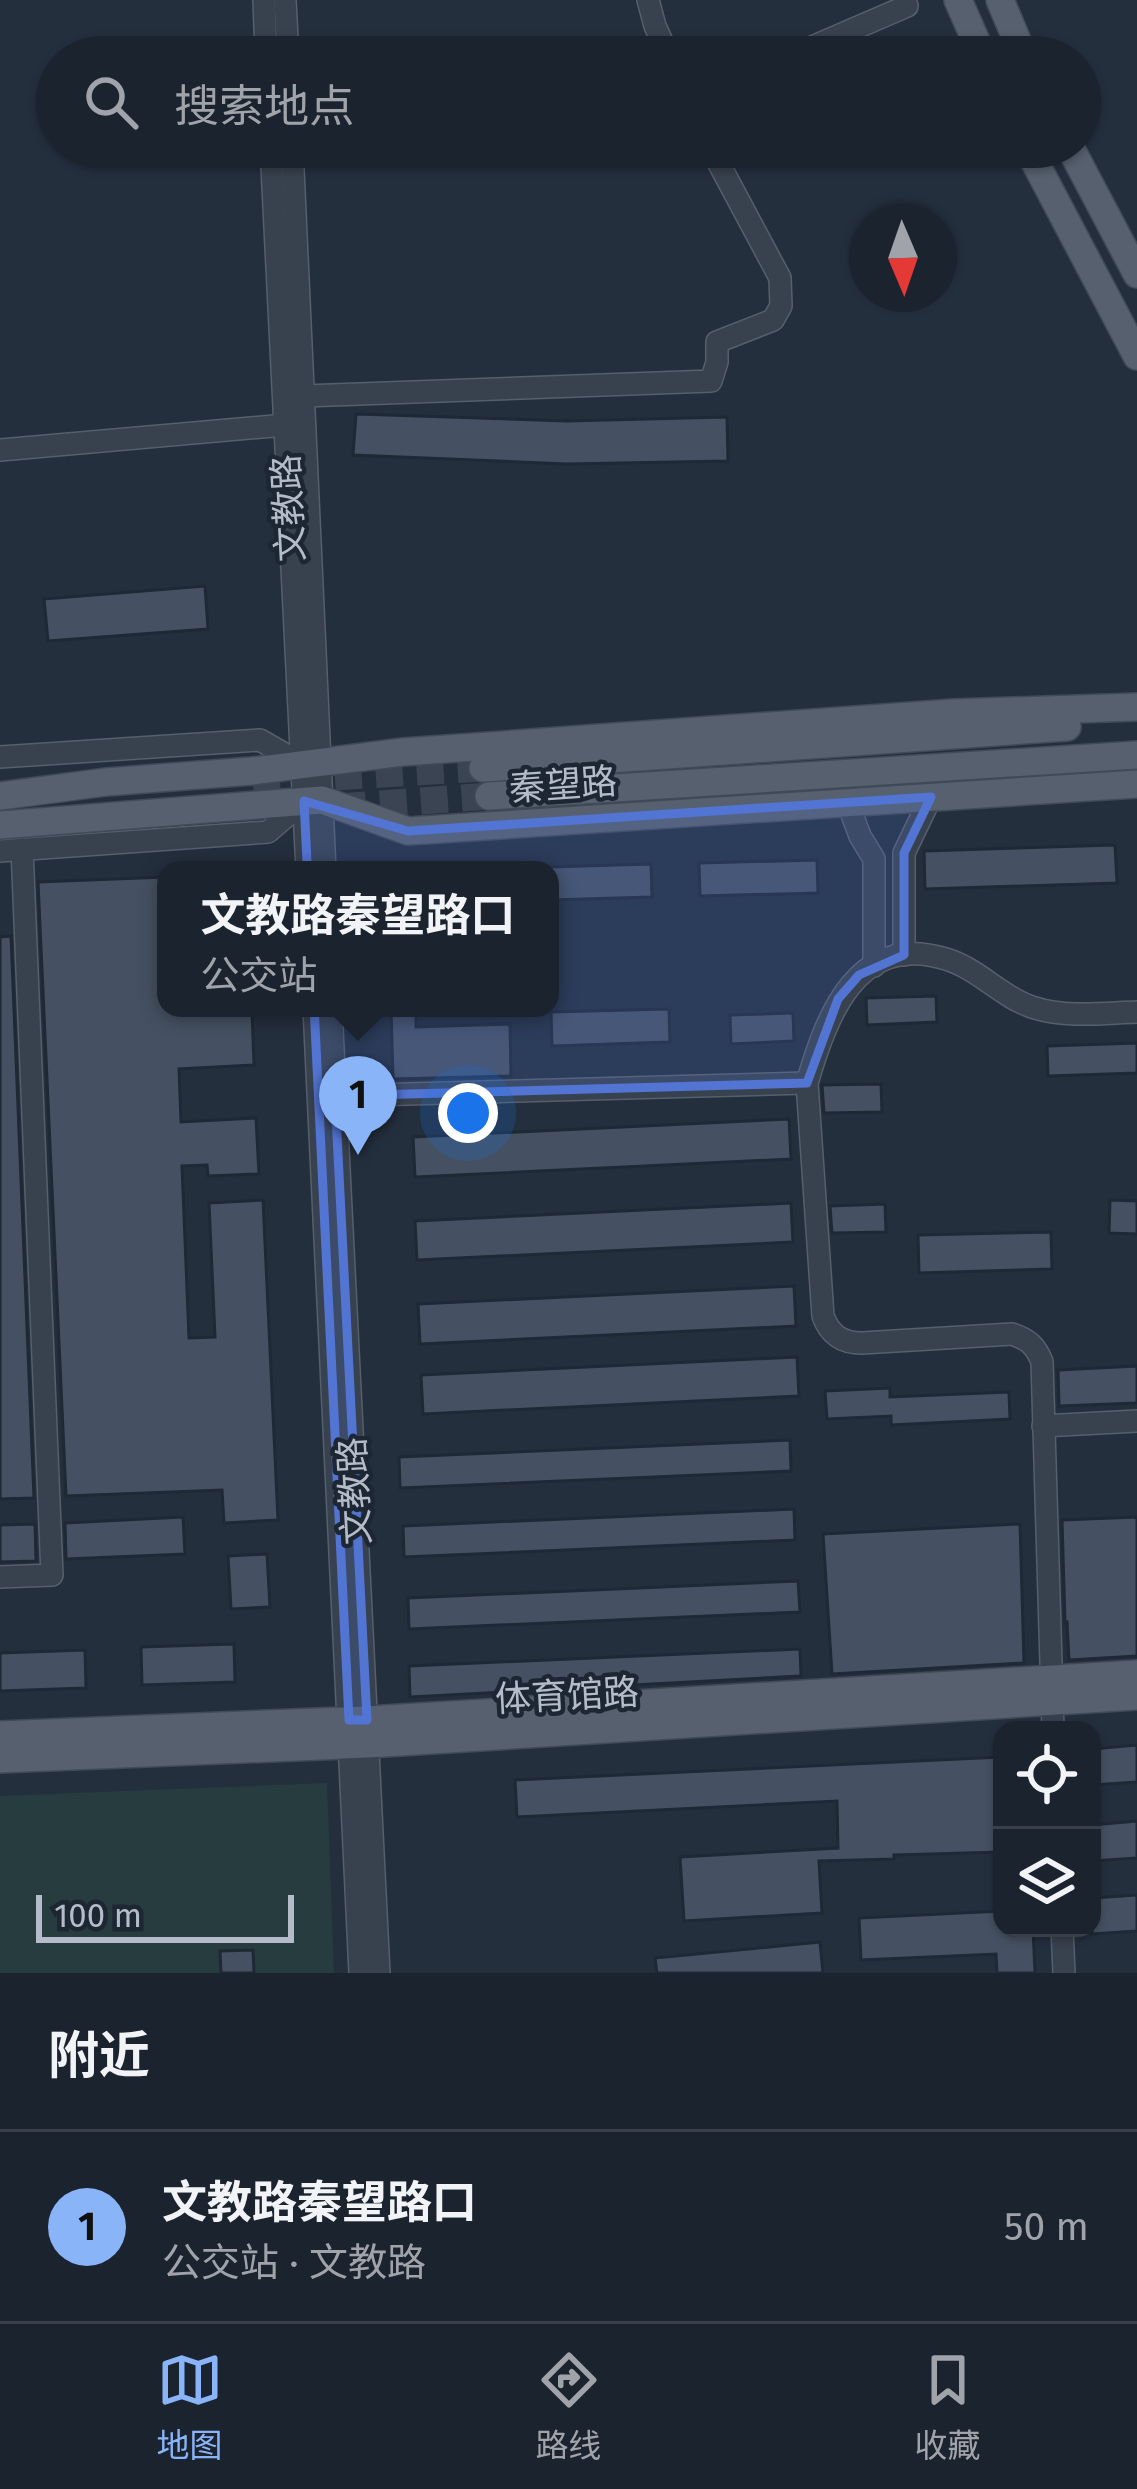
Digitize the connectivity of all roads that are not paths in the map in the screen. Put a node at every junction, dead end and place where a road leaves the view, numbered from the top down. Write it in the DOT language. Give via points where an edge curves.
graph roads {
  1 [pos="264,0"];
  2 [pos="285,0"];
  3 [pos="648,0"];
  4 [pos="904,0"];
  5 [pos="958,0"];
  6 [pos="1000,0"];
  7 [pos="265,36"];
  8 [pos="287,36"];
  9 [pos="660,36"];
  10 [pos="838,36"];
  11 [pos="974,36"];
  12 [pos="1015,36"];
  13 [pos="272,168"];
  14 [pos="293,168"];
  15 [pos="721,168"];
  16 [pos="1038,168"];
  17 [pos="1081,168"];
  18 [pos="1137,274"];
  19 [pos="1137,356"];
  20 [pos="304,396"];
  21 [pos="285,425"];
  22 [pos="0,450"];
  23 [pos="1137,707"];
  24 [pos="1137,725"];
  25 [pos="1137,754"];
  26 [pos="0,757"];
  27 [pos="311,763"];
  28 [pos="106,782"];
  29 [pos="1137,784"];
  30 [pos="0,785"];
  31 [pos="0,796"];
  32 [pos="931,797"];
  33 [pos="313,801"];
  34 [pos="847,801"];
  35 [pos="0,825"];
  36 [pos="11,850"];
  37 [pos="309,861"];
  38 [pos="323,861"];
  39 [pos="904,955"];
  40 [pos="874,966"];
  41 [pos="1137,1012"];
  42 [pos="315,1017"];
  43 [pos="331,1017"];
  44 [pos="808,1083"];
  45 [pos="335,1096"];
  46 [pos="1137,1421"];
  47 [pos="1043,1426"];
  48 [pos="0,1577"];
  49 [pos="1137,1673"];
  50 [pos="1137,1696"];
  51 [pos="1052,1704"];
  52 [pos="358,1732"];
  53 [pos="0,1735"];
  54 [pos="0,1759"];
  55 [pos="1062,1937"];
  56 [pos="360,1973"];
  57 [pos="379,1973"];
  58 [pos="1064,1973"];
  1 -- 7 [label="street"];
  2 -- 8 [label="street"];
  3 -- 9 [label="street"];
  4 -- 10 [label="street" via="907,6"];
  5 -- 11 [label="main road"];
  6 -- 12 [label="main road"];
  13 -- 21 [label="street, 文教路"];
  14 -- 20 [label="street, 文教路"];
  15 -- 20 [label="street" via="780,278 781,307 773,320 717,342 711,381"];
  16 -- 19 [label="main road"];
  17 -- 18 [label="main road"];
  20 -- 27 [label="street, 文教路"];
  21 -- 22 [label="street"];
  21 -- 27 [label="street, 文教路"];
  23 -- 27 [label="main road, 秦望路" via="953,713"];
  24 -- 25 [label="main road, 秦望路" via="486,782"];
  26 -- 27 [label="street" via="260,740"];
  27 -- 28 [label="main road, 秦望路"];
  27 -- 33 [label="street, 文教路"];
  28 -- 30 [label="main road"];
  28 -- 31 [label="main road, 秦望路"];
  29 -- 32 [label="main road, 秦望路"];
  32 -- 34 [label="main road, 秦望路"];
  32 -- 39 [label="street" via="904,853"];
  33 -- 34 [label="main road, 秦望路" via="408,831"];
  33 -- 35 [label="main road, 秦望路"];
  33 -- 36 [label="street" via="268,832"];
  33 -- 37 [label="street, 文教路"];
  33 -- 38 [label="street, 文教路"];
  34 -- 40 [label="street" via="874,859"];
  36 -- 48 [label="street" via="52,1575"];
  39 -- 40 [label="street"];
  39 -- 41 [label="street" via="949,959 1038,1009"];
  40 -- 44 [label="street" via="838,999"];
  42 -- 52 [label="street, 文教路"];
  43 -- 45 [label="street, 文教路"];
  44 -- 45 [label="street"];
  44 -- 47 [label="street" via="826,1326 851,1343 1023,1337 1042,1361"];
  45 -- 52 [label="street, 文教路"];
  46 -- 47 [label="street"];
  47 -- 51 [label="street"];
  49 -- 51 [label="main road, 体育馆路"];
  50 -- 51 [label="main road, 体育馆路"];
  51 -- 52 [label="main road, 体育馆路"];
  52 -- 53 [label="main road, 体育馆路"];
  52 -- 54 [label="main road, 体育馆路"];
  52 -- 56 [label="street, 文教路"];
  52 -- 57 [label="street, 文教路"];
  55 -- 58 [label="street"];
}
